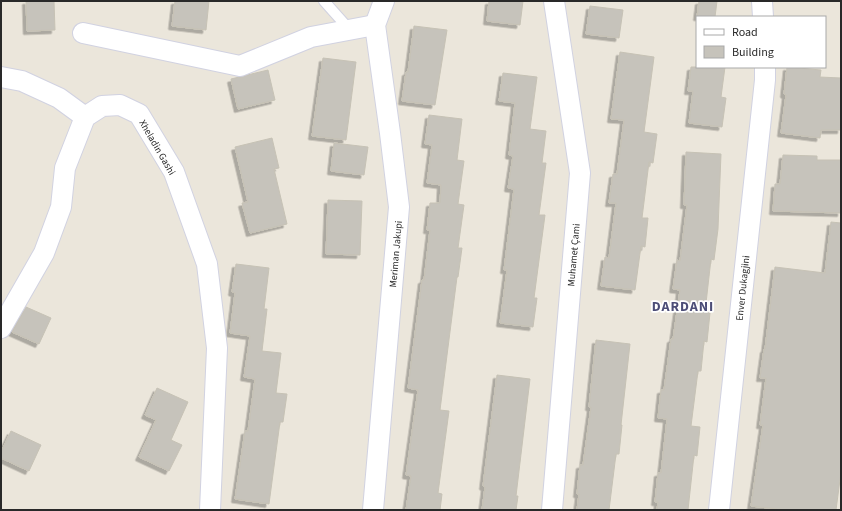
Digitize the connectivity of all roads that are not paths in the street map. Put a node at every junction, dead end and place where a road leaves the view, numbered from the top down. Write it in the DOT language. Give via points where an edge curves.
graph roads {
  1 [pos="324,1"];
  2 [pos="384,1"];
  3 [pos="554,1"];
  4 [pos="762,1"];
  5 [pos="763,16"];
  6 [pos="374,25"];
  7 [pos="349,30"];
  8 [pos="83,32"];
  9 [pos="765,68"];
  10 [pos="1,77"];
  11 [pos="85,117"];
  12 [pos="1,328"];
  13 [pos="210,510"];
  14 [pos="373,510"];
  15 [pos="552,510"];
  16 [pos="719,510"];
  1 -- 7 [label="lane"];
  2 -- 6 [label="street"];
  3 -- 15 [label="street, Muhamet Çami" via="580,173"];
  4 -- 5 [label="street"];
  6 -- 7 [label="street"];
  6 -- 14 [label="street, Meriman Jakupi" via="399,207"];
  7 -- 8 [label="street" via="311,37 240,66"];
  9 -- 16 [label="street, Enver Dukagjini"];
  10 -- 11 [label="street" via="22,81 60,98"];
  11 -- 12 [label="street" via="65,168 61,208 44,254"];
  11 -- 13 [label="street, Xheladin Gashi" via="102,106 120,105 140,114 174,172 207,264 217,348"];
}
